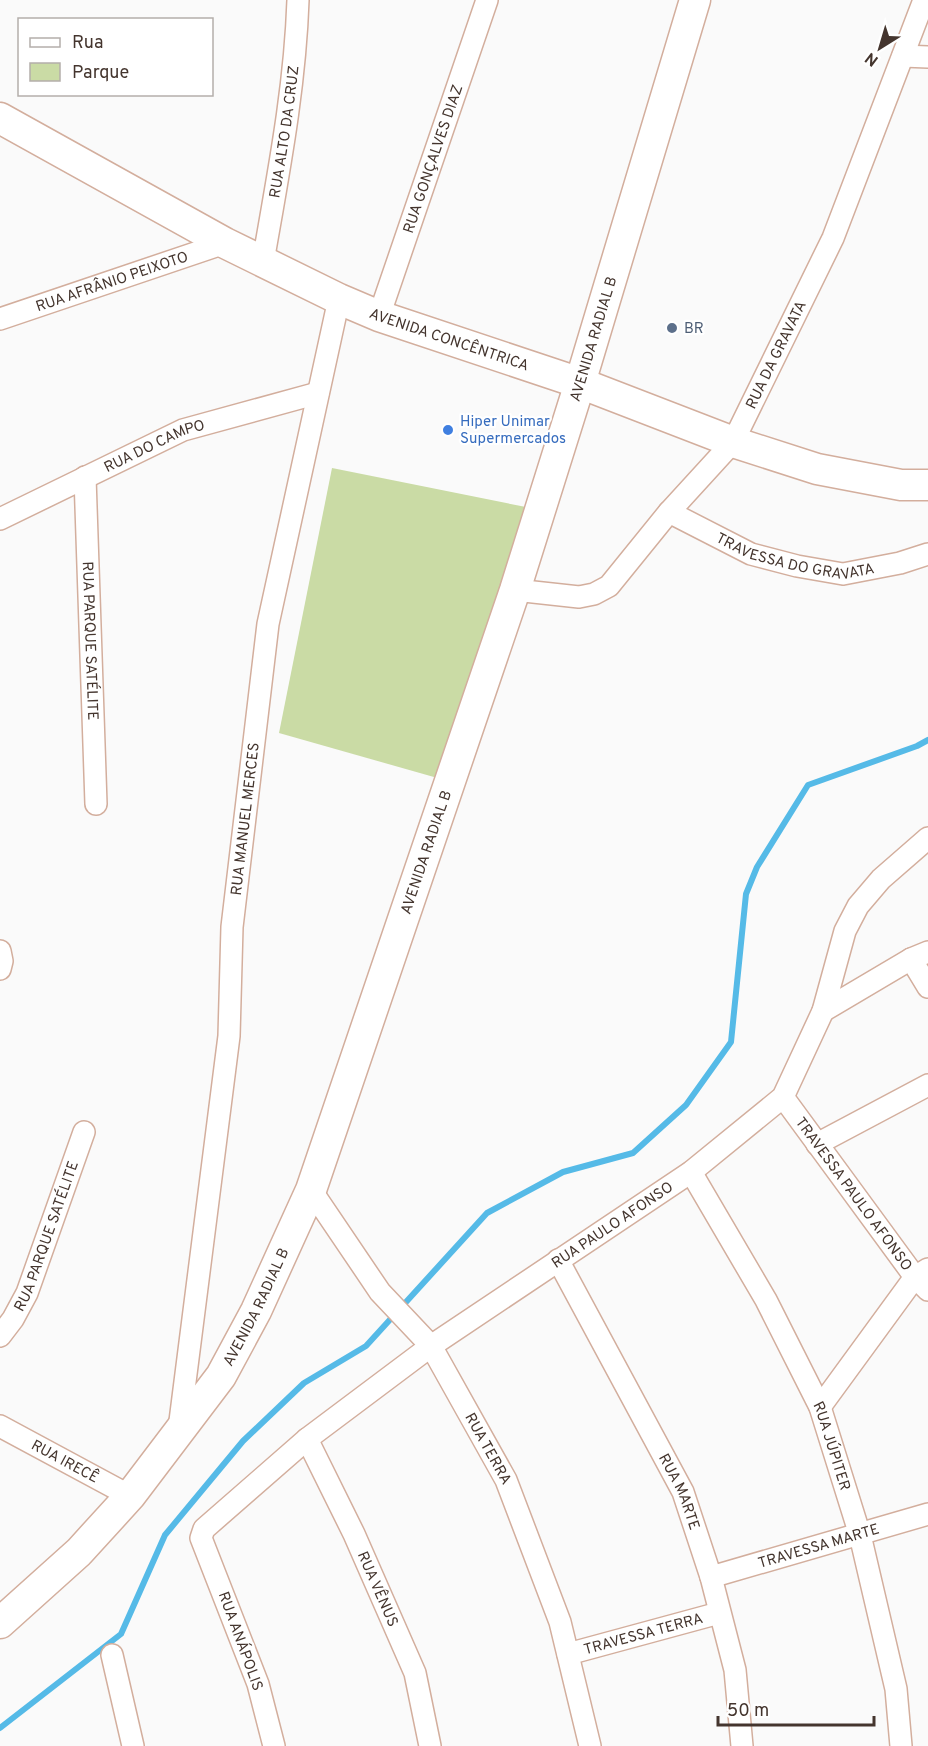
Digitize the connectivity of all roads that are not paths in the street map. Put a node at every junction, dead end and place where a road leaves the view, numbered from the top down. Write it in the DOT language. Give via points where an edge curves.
graph roads {
  1 [pos="298,0"];
  2 [pos="487,0"];
  3 [pos="695,0"];
  4 [pos="924,0"];
  5 [pos="903,56"];
  6 [pos="928,57"];
  7 [pos="4,123"];
  8 [pos="225,243"];
  9 [pos="263,262"];
  10 [pos="339,299"];
  11 [pos="379,316"];
  12 [pos="0,319"];
  13 [pos="580,382"];
  14 [pos="318,393"];
  15 [pos="733,442"];
  16 [pos="85,477"];
  17 [pos="928,485"];
  18 [pos="669,512"];
  19 [pos="0,519"];
  20 [pos="928,554"];
  21 [pos="515,590"];
  22 [pos="96,804"];
  23 [pos="928,838"];
  24 [pos="0,951"];
  25 [pos="919,956"];
  26 [pos="0,969"];
  27 [pos="928,987"];
  28 [pos="823,1011"];
  29 [pos="928,1085"];
  30 [pos="783,1097"];
  31 [pos="84,1132"];
  32 [pos="817,1144"];
  33 [pos="691,1172"];
  34 [pos="311,1190"];
  35 [pos="558,1260"];
  36 [pos="924,1279"];
  37 [pos="0,1336"];
  38 [pos="189,1346"];
  39 [pos="431,1346"];
  40 [pos="220,1376"];
  41 [pos="819,1407"];
  42 [pos="0,1426"];
  43 [pos="178,1433"];
  44 [pos="307,1439"];
  45 [pos="130,1496"];
  46 [pos="928,1514"];
  47 [pos="860,1535"];
  48 [pos="201,1538"];
  49 [pos="711,1577"];
  50 [pos="719,1613"];
  51 [pos="0,1623"];
  52 [pos="568,1653"];
  53 [pos="112,1655"];
  54 [pos="133,1746"];
  55 [pos="274,1746"];
  56 [pos="430,1746"];
  57 [pos="590,1746"];
  58 [pos="742,1746"];
  59 [pos="901,1746"];
  1 -- 9 [label="street, RUA ALTO DA CRUZ" via="288,118"];
  2 -- 11 [label="street, RUA GONÇALVES DIAZ"];
  3 -- 13 [label="main road, AVENIDA RADIAL B"];
  4 -- 5 [label="street, RUA DA GRAVATA"];
  5 -- 6 [label="street"];
  5 -- 15 [label="street, RUA DA GRAVATA" via="833,238"];
  7 -- 8 [label="main road, AVENIDA CONCÊNTRICA"];
  8 -- 9 [label="main road, AVENIDA CONCÊNTRICA"];
  8 -- 12 [label="street, RUA AFRÂNIO PEIXOTO"];
  9 -- 10 [label="main road, AVENIDA CONCÊNTRICA"];
  10 -- 11 [label="main road, AVENIDA CONCÊNTRICA"];
  10 -- 14 [label="street, RUA MANUEL MERCES"];
  11 -- 13 [label="main road, AVENIDA CONCÊNTRICA"];
  13 -- 15 [label="main road, AVENIDA CONCÊNTRICA"];
  13 -- 21 [label="main road, AVENIDA RADIAL B"];
  14 -- 16 [label="street, RUA DO CAMPO" via="183,430"];
  14 -- 38 [label="street, RUA MANUEL MERCES" via="268,624 232,927 229,1036"];
  15 -- 17 [label="main road, AVENIDA CONCÊNTRICA" via="817,469 901,485"];
  15 -- 18 [label="street, RUA DA GRAVATA"];
  16 -- 19 [label="street, RUA DO CAMPO"];
  16 -- 22 [label="street, RUA PARQUE SATÉLITE"];
  18 -- 20 [label="street, TRAVESSA DO GRAVATA" via="751,554 843,574"];
  18 -- 21 [label="street, RUA DA GRAVATA" via="609,586 594,594 579,597"];
  21 -- 34 [label="main road, AVENIDA RADIAL B"];
  23 -- 28 [label="street, RUA PAULO AFONSO" via="881,879 858,906 845,931"];
  24 -- 26 [label="street"];
  25 -- 27 [label="street"];
  25 -- 28 [label="street"];
  28 -- 30 [label="street, RUA PAULO AFONSO"];
  29 -- 32 [label="street"];
  30 -- 32 [label="street, TRAVESSA PAULO AFONSO"];
  30 -- 33 [label="street, RUA PAULO AFONSO"];
  31 -- 37 [label="street, RUA PARQUE SATÉLITE" via="27,1293"];
  32 -- 36 [label="street, TRAVESSA PAULO AFONSO"];
  33 -- 35 [label="street, RUA PAULO AFONSO"];
  33 -- 41 [label="street, RUA JÚPITER" via="766,1300"];
  34 -- 39 [label="street, RUA TERRA" via="380,1292"];
  34 -- 40 [label="main road, AVENIDA RADIAL B" via="256,1311"];
  35 -- 39 [label="street, RUA PAULO AFONSO"];
  35 -- 49 [label="street, RUA MARTE" via="683,1492"];
  36 -- 41 [label="street"];
  38 -- 40 [label="street" via="199,1361"];
  38 -- 43 [label="street, RUA MANUEL MERCES"];
  39 -- 44 [label="street, RUA PAULO AFONSO"];
  39 -- 52 [label="street, RUA TERRA" via="506,1480"];
  40 -- 43 [label="main road, AVENIDA RADIAL B"];
  41 -- 47 [label="street, RUA JÚPITER"];
  42 -- 45 [label="street, RUA IRECÊ"];
  43 -- 45 [label="main road, AVENIDA RADIAL B"];
  44 -- 48 [label="street, RUA PAULO AFONSO" via="204,1529"];
  44 -- 56 [label="street, RUA VÊNUS" via="415,1673"];
  45 -- 51 [label="main road, AVENIDA RADIAL B" via="79,1551"];
  46 -- 47 [label="street, TRAVESSA MARTE"];
  47 -- 49 [label="street, TRAVESSA MARTE"];
  47 -- 59 [label="street, RUA JÚPITER" via="896,1689"];
  48 -- 55 [label="street, RUA ANÁPOLIS" via="258,1684"];
  49 -- 50 [label="street, RUA MARTE"];
  50 -- 52 [label="street, TRAVESSA TERRA"];
  50 -- 58 [label="street, RUA MARTE" via="735,1670"];
  52 -- 57 [label="street, RUA TERRA"];
  53 -- 54 [label="street"];
}
